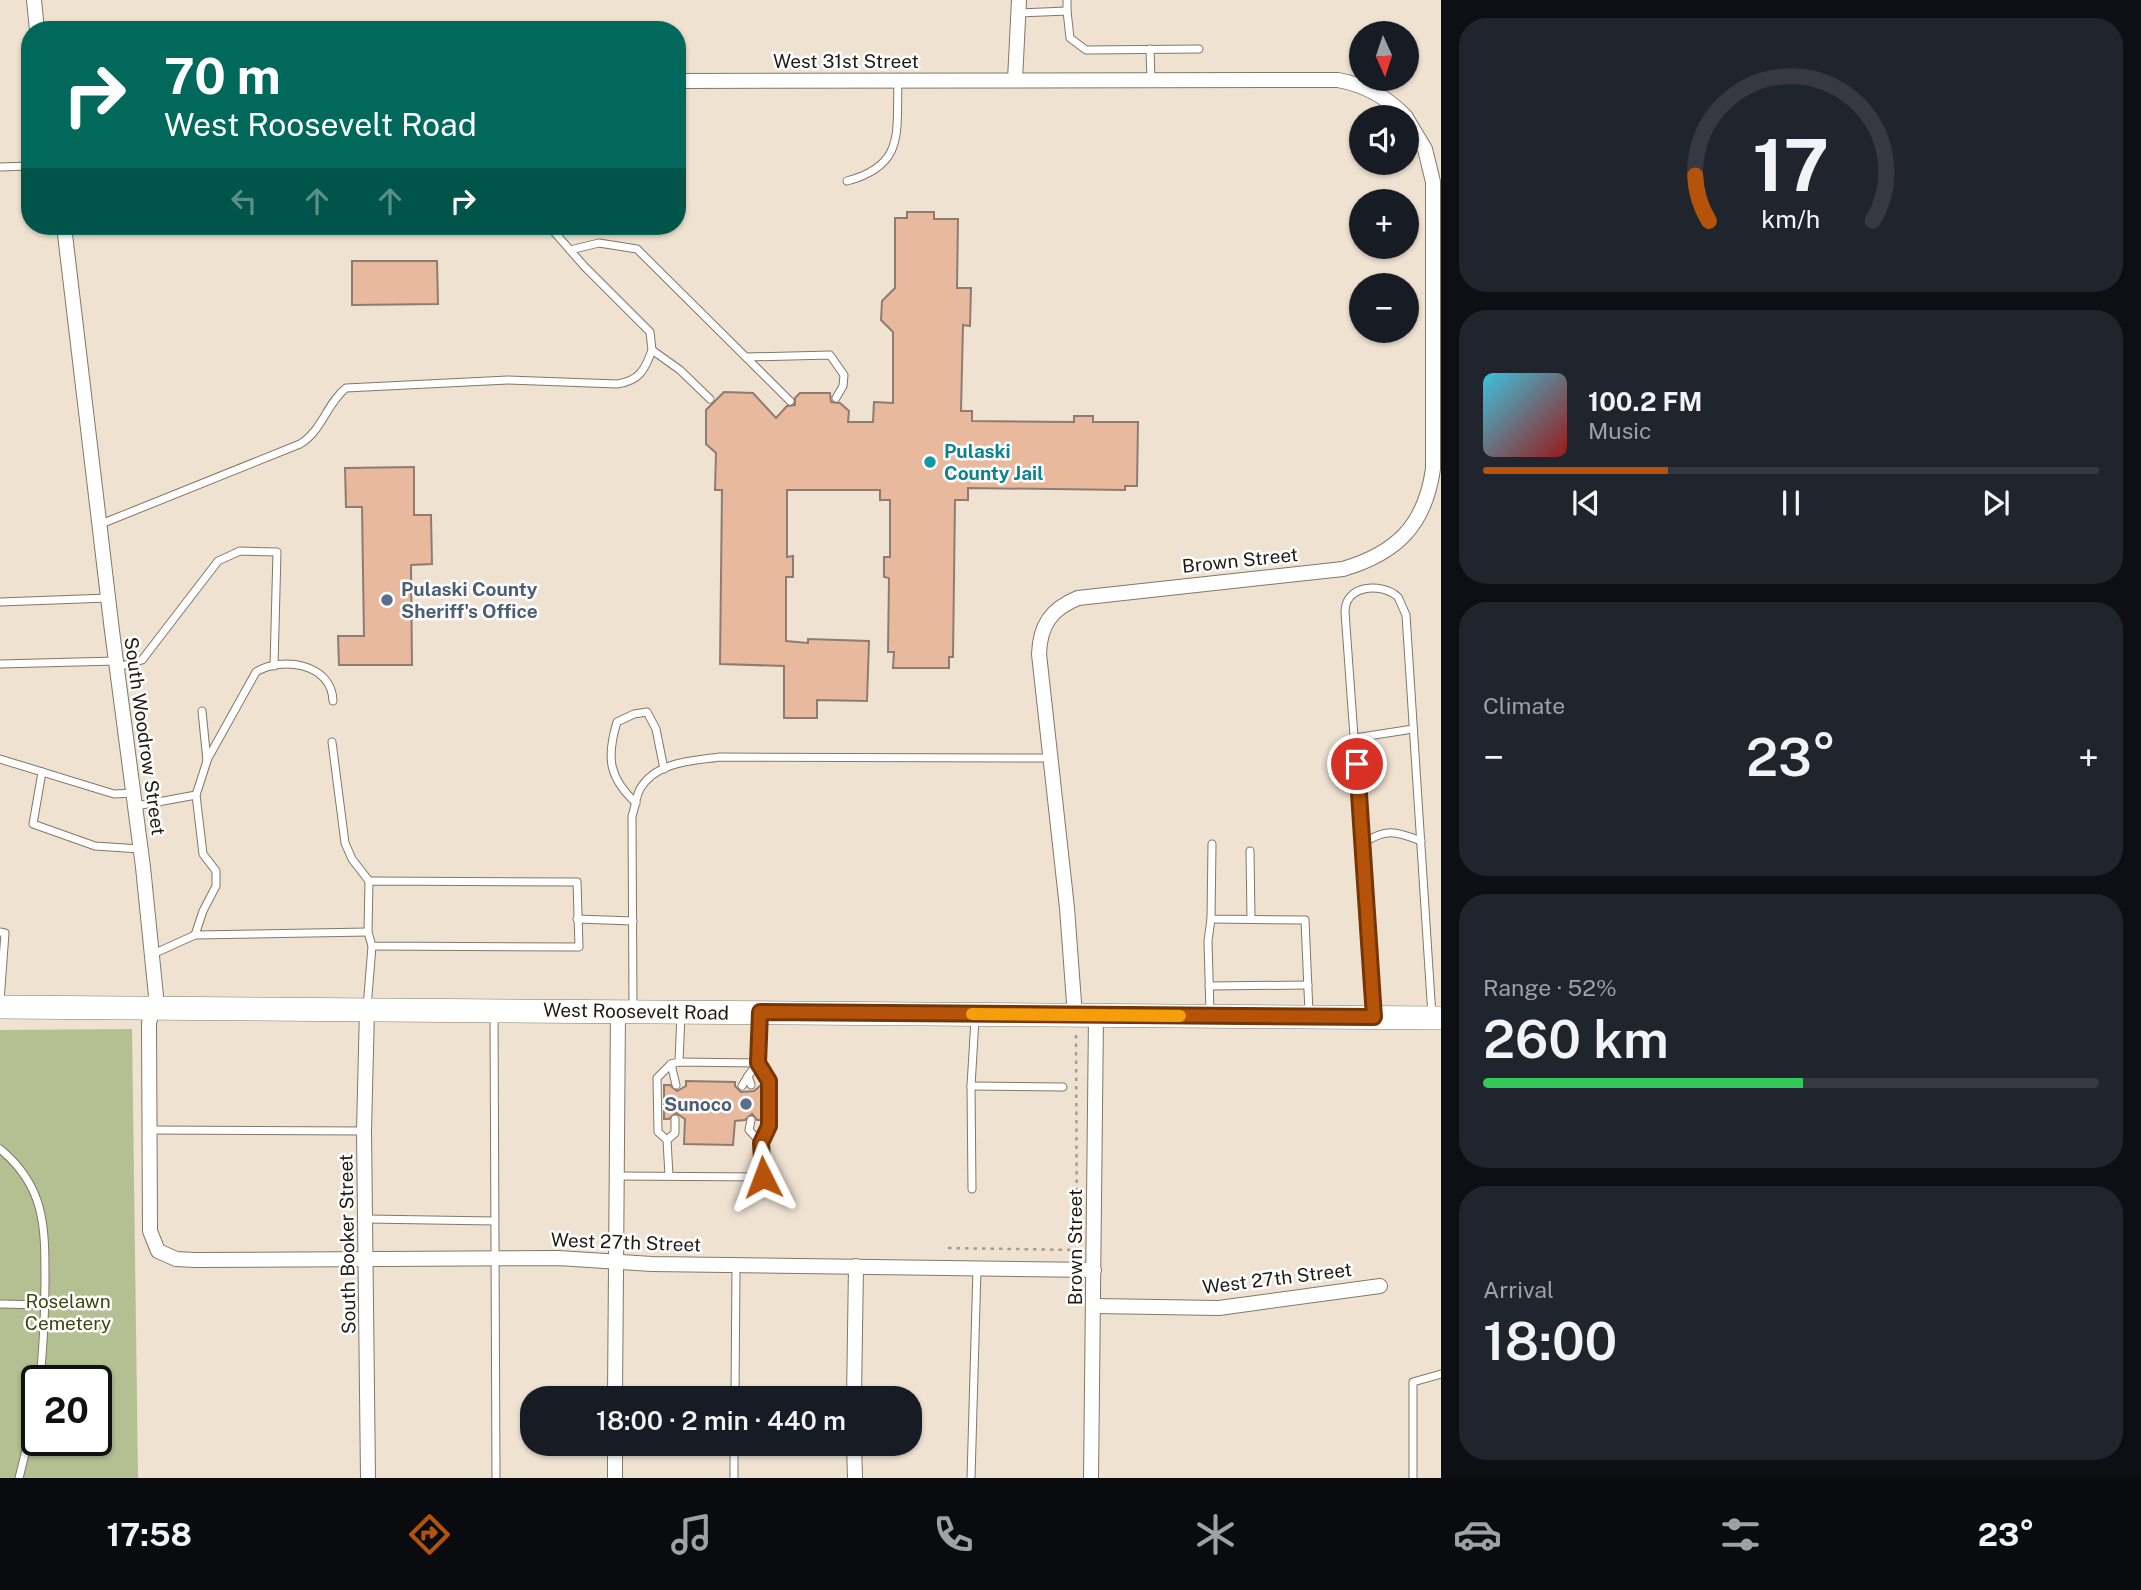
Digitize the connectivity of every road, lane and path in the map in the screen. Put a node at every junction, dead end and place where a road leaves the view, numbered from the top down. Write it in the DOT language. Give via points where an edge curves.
graph roads {
  1 [pos="34,0"];
  2 [pos="1067,0"];
  3 [pos="1018,7"];
  4 [pos="1067,11"];
  5 [pos="36,21"];
  6 [pos="1199,48"];
  7 [pos="1150,49"];
  8 [pos="898,80"];
  9 [pos="1015,80"];
  10 [pos="1150,80"];
  11 [pos="686,81"];
  12 [pos="1390,105"];
  13 [pos="1419,139"];
  14 [pos="21,166"];
  15 [pos="0,167"];
  16 [pos="847,181"];
  17 [pos="65,235"];
  18 [pos="557,235"];
  19 [pos="570,250"];
  20 [pos="652,350"];
  21 [pos="747,357"];
  22 [pos="1437,371"];
  23 [pos="836,398"];
  24 [pos="710,399"];
  25 [pos="790,401"];
  26 [pos="101,524"];
  27 [pos="109,598"];
  28 [pos="0,602"];
  29 [pos="0,664"];
  30 [pos="117,664"];
  31 [pos="274,666"];
  32 [pos="333,701"];
  33 [pos="202,711"];
  34 [pos="1413,729"];
  35 [pos="1355,738"];
  36 [pos="332,742"];
  37 [pos="1051,758"];
  38 [pos="0,759"];
  39 [pos="207,761"];
  40 [pos="664,769"];
  41 [pos="43,772"];
  42 [pos="196,795"];
  43 [pos="135,799"];
  44 [pos="636,803"];
  45 [pos="1421,841"];
  46 [pos="1212,844"];
  47 [pos="1362,844"];
  48 [pos="141,849"];
  49 [pos="1250,850"];
  50 [pos="369,881"];
  51 [pos="577,919"];
  52 [pos="1211,919"];
  53 [pos="1251,919"];
  54 [pos="633,921"];
  55 [pos="0,932"];
  56 [pos="368,932"];
  57 [pos="195,935"];
  58 [pos="372,946"];
  59 [pos="152,955"];
  60 [pos="1308,985"];
  61 [pos="1209,986"];
  62 [pos="0,1001"];
  63 [pos="0,1007"];
  64 [pos="153,1007"];
  65 [pos="368,1009"];
  66 [pos="494,1009"];
  67 [pos="625,1011"];
  68 [pos="681,1011"];
  69 [pos="760,1012"];
  70 [pos="975,1014"];
  71 [pos="1210,1017"];
  72 [pos="1309,1017"];
  73 [pos="1374,1017"];
  74 [pos="1437,1018"];
  75 [pos="1083,1022"];
  76 [pos="675,1063"];
  77 [pos="758,1063"];
  78 [pos="748,1076"];
  79 [pos="676,1086"];
  80 [pos="742,1086"];
  81 [pos="751,1086"];
  82 [pos="971,1086"];
  83 [pos="1063,1087"];
  84 [pos="675,1119"];
  85 [pos="747,1120"];
  86 [pos="149,1130"];
  87 [pos="364,1131"];
  88 [pos="667,1140"];
  89 [pos="761,1143"];
  90 [pos="0,1149"];
  91 [pos="617,1176"];
  92 [pos="669,1176"];
  93 [pos="972,1189"];
  94 [pos="367,1219"];
  95 [pos="494,1221"];
  96 [pos="948,1248"];
  97 [pos="1077,1250"];
  98 [pos="158,1251"];
  99 [pos="1094,1254"];
  100 [pos="495,1258"];
  101 [pos="367,1259"];
  102 [pos="615,1261"];
  103 [pos="736,1265"];
  104 [pos="856,1266"];
  105 [pos="977,1268"];
  106 [pos="1077,1270"];
  107 [pos="1094,1270"];
  108 [pos="1380,1286"];
  109 [pos="0,1304"];
  110 [pos="45,1305"];
  111 [pos="1095,1306"];
  112 [pos="41,1365"];
  113 [pos="1441,1374"];
  114 [pos="615,1386"];
  115 [pos="735,1386"];
  116 [pos="855,1386"];
  117 [pos="24,1456"];
  118 [pos="615,1456"];
  119 [pos="734,1456"];
  120 [pos="854,1456"];
  121 [pos="19,1478"];
  122 [pos="368,1478"];
  123 [pos="496,1478"];
  124 [pos="615,1478"];
  125 [pos="734,1478"];
  126 [pos="855,1478"];
  127 [pos="971,1478"];
  128 [pos="1091,1478"];
  129 [pos="1413,1478"];
  1 -- 5 [label="street"];
  2 -- 4 [label="lane"];
  3 -- 4 [label="lane"];
  3 -- 9 [label="street"];
  4 -- 7 [label="lane" via="1070,38 1078,47"];
  6 -- 7 [label="lane"];
  7 -- 10 [label="lane"];
  8 -- 9 [label="street, West 31st Street"];
  8 -- 11 [label="street, West 31st Street"];
  8 -- 16 [label="lane" via="896,128 887,161"];
  9 -- 10 [label="street, Brown Street"];
  10 -- 12 [label="street, Brown Street" via="1338,80 1376,93"];
  13 -- 22 [label="street, Brown Street" via="1433,182"];
  14 -- 15 [label="lane"];
  17 -- 26 [label="street, South Woodrow Street"];
  18 -- 19 [label="lane"];
  19 -- 20 [label="lane" via="650,332"];
  19 -- 21 [label="lane" via="599,243 636,249"];
  20 -- 24 [label="lane"];
  20 -- 26 [label="lane" via="641,375 617,384 508,380 346,388 316,430 300,443"];
  21 -- 23 [label="lane" via="830,355 844,375"];
  21 -- 25 [label="lane"];
  22 -- 37 [label="street, Brown Street" via="1431,486 1408,533 1382,554 1343,569 1086,596 1055,611 1045,622 1039,654"];
  26 -- 27 [label="street, South Woodrow Street"];
  27 -- 28 [label="lane"];
  27 -- 30 [label="street, South Woodrow Street"];
  29 -- 30 [label="lane"];
  30 -- 31 [label="lane" via="142,660 218,561 240,551 258,550 277,552"];
  30 -- 43 [label="street, South Woodrow Street"];
  31 -- 32 [label="lane" via="322,673"];
  31 -- 39 [label="lane" via="256,673"];
  33 -- 39 [label="lane"];
  34 -- 35 [label="lane"];
  34 -- 35 [label="lane" via="1403,606 1384,588 1363,589 1351,596 1345,607"];
  34 -- 45 [label="lane"];
  35 -- 47 [label="lane"];
  36 -- 50 [label="lane" via="345,843"];
  37 -- 40 [label="lane" via="720,757"];
  37 -- 75 [label="street, Brown Street"];
  38 -- 41 [label="lane"];
  39 -- 42 [label="lane"];
  40 -- 44 [label="lane" via="640,789"];
  40 -- 44 [label="lane" via="656,729 647,712 617,722 612,769 618,787"];
  41 -- 43 [label="lane"];
  41 -- 48 [label="lane" via="33,824 96,846"];
  42 -- 43 [label="lane"];
  42 -- 57 [label="lane" via="203,854 216,871 216,886"];
  43 -- 48 [label="street, South Woodrow Street"];
  44 -- 54 [label="lane" via="632,816"];
  45 -- 47 [label="lane" via="1388,832"];
  45 -- 74 [label="lane"];
  46 -- 52 [label="lane"];
  47 -- 73 [label="lane"];
  48 -- 59 [label="street, South Woodrow Street"];
  49 -- 53 [label="lane"];
  50 -- 51 [label="lane" via="577,881"];
  50 -- 56 [label="lane"];
  51 -- 54 [label="lane"];
  51 -- 58 [label="lane" via="579,947"];
  52 -- 53 [label="lane"];
  52 -- 61 [label="lane"];
  53 -- 60 [label="lane" via="1305,920"];
  54 -- 67 [label="lane"];
  55 -- 62 [label="lane" via="5,933"];
  56 -- 57 [label="lane"];
  56 -- 58 [label="lane"];
  57 -- 59 [label="lane"];
  58 -- 65 [label="lane"];
  59 -- 64 [label="street, South Woodrow Street"];
  60 -- 61 [label="lane"];
  60 -- 72 [label="lane"];
  61 -- 71 [label="lane"];
  63 -- 64 [label="main road, West Roosevelt Road"];
  64 -- 65 [label="main road, West Roosevelt Road"];
  64 -- 86 [label="street, South Woodrow Street"];
  65 -- 66 [label="main road, West Roosevelt Road"];
  65 -- 87 [label="street, South Booker Street"];
  66 -- 67 [label="main road, West Roosevelt Road"];
  66 -- 95 [label="lane"];
  67 -- 68 [label="main road, West Roosevelt Road"];
  67 -- 91 [label="street"];
  68 -- 69 [label="main road, West Roosevelt Road"];
  68 -- 76 [label="lane"];
  69 -- 70 [label="main road, West Roosevelt Road"];
  69 -- 77 [label="lane"];
  70 -- 75 [label="main road, West Roosevelt Road"];
  70 -- 82 [label="lane"];
  71 -- 72 [label="main road, West Roosevelt Road"];
  71 -- 75 [label="main road, West Roosevelt Road"];
  72 -- 73 [label="main road, West Roosevelt Road"];
  73 -- 74 [label="main road, West Roosevelt Road"];
  75 -- 97 [label="path"];
  75 -- 99 [label="street, Brown Street"];
  76 -- 77 [label="lane"];
  76 -- 79 [label="lane"];
  76 -- 88 [label="lane" via="657,1078 658,1132"];
  77 -- 78 [label="lane"];
  77 -- 89 [label="lane" via="769,1081 769,1126"];
  78 -- 80 [label="lane"];
  78 -- 81 [label="lane"];
  82 -- 83 [label="lane"];
  82 -- 93 [label="lane"];
  84 -- 88 [label="lane" via="676,1133"];
  85 -- 89 [label="lane" via="748,1130"];
  86 -- 87 [label="lane"];
  86 -- 98 [label="street, South Woodrow Street" via="150,1231"];
  87 -- 94 [label="street, South Booker Street"];
  88 -- 92 [label="lane"];
  89 -- 92 [label="lane" via="763,1177"];
  90 -- 110 [label="lane" via="27,1177 43,1217"];
  91 -- 92 [label="lane"];
  91 -- 102 [label="street"];
  94 -- 95 [label="lane"];
  94 -- 101 [label="street, South Booker Street"];
  95 -- 100 [label="lane"];
  96 -- 97 [label="path"];
  97 -- 99 [label="path"];
  97 -- 106 [label="path"];
  98 -- 101 [label="street, West 27th Street" via="195,1261"];
  99 -- 107 [label="street, Brown Street"];
  100 -- 101 [label="street, West 27th Street"];
  100 -- 102 [label="street, West 27th Street"];
  100 -- 123 [label="lane"];
  101 -- 122 [label="street, South Booker Street"];
  102 -- 103 [label="street, West 27th Street"];
  102 -- 114 [label="street"];
  103 -- 104 [label="street, West 27th Street"];
  103 -- 115 [label="lane"];
  104 -- 105 [label="street, West 27th Street"];
  104 -- 116 [label="street"];
  105 -- 106 [label="street, West 27th Street"];
  105 -- 127 [label="lane"];
  106 -- 107 [label="street, West 27th Street"];
  107 -- 111 [label="street, Brown Street"];
  108 -- 111 [label="street, West 27th Street" via="1219,1308"];
  109 -- 110 [label="lane"];
  110 -- 112 [label="lane"];
  111 -- 128 [label="street, Brown Street"];
  113 -- 129 [label="lane" via="1413,1382"];
  117 -- 121 [label="lane"];
  118 -- 124 [label="street"];
  119 -- 125 [label="lane"];
  120 -- 126 [label="street"];
}
